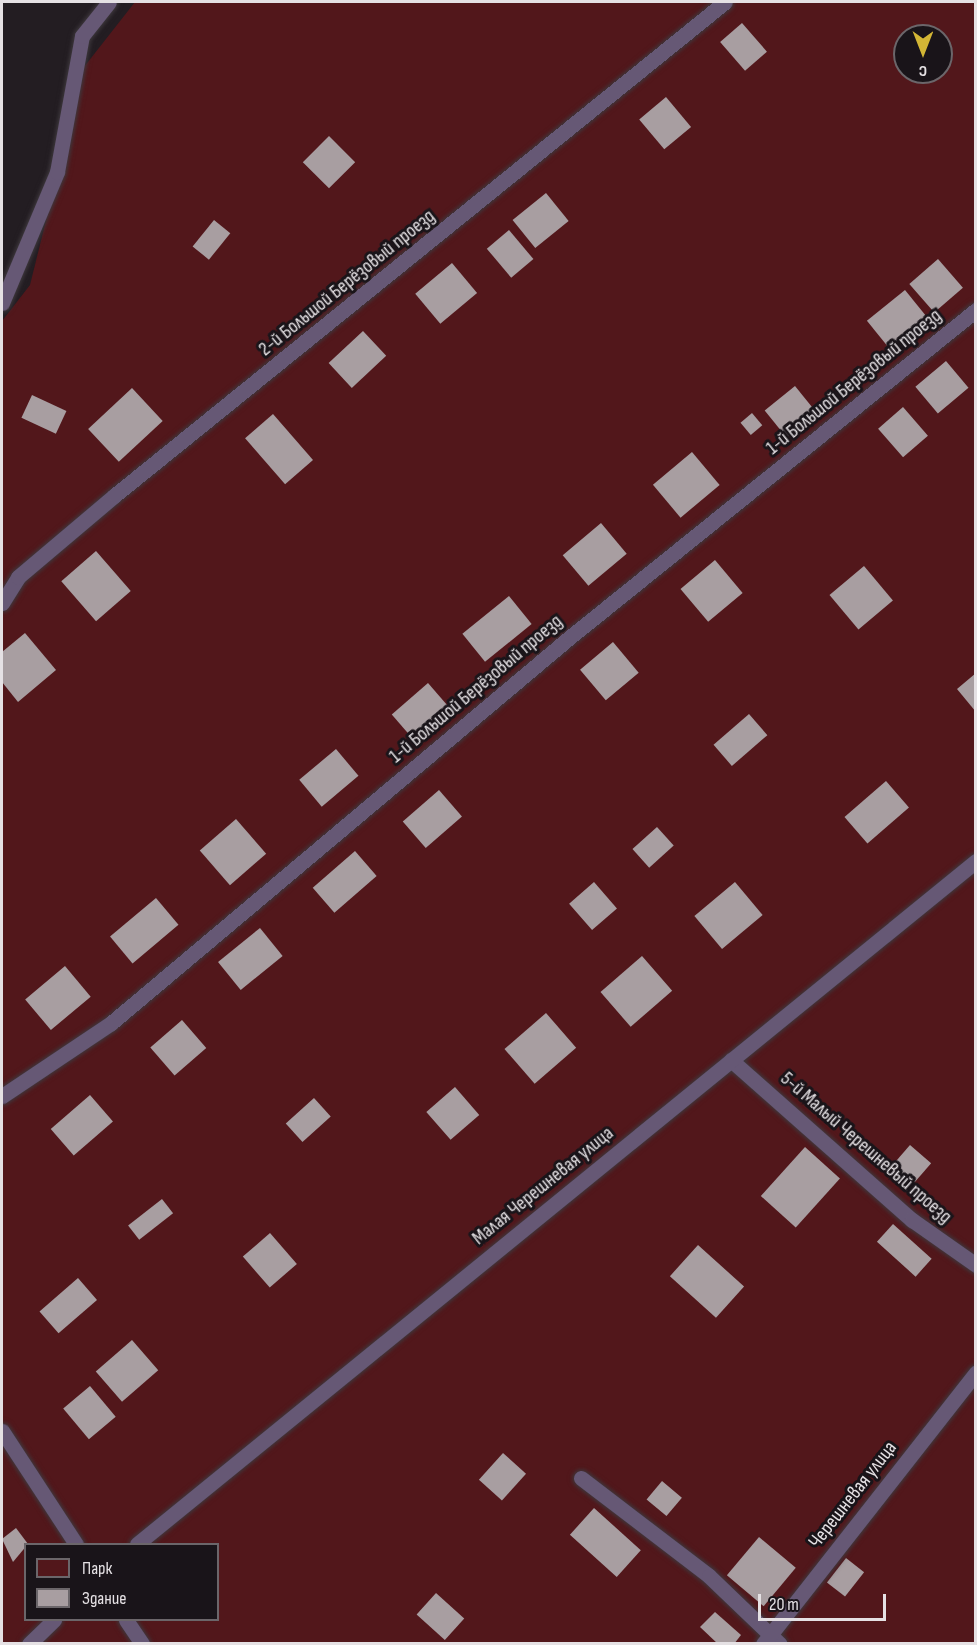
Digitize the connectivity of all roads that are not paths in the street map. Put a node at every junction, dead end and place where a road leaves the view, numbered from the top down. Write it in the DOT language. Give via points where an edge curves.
graph roads {
  1 [pos="109,2"];
  2 [pos="725,2"];
  3 [pos="2,303"];
  4 [pos="975,310"];
  5 [pos="2,603"];
  6 [pos="975,861"];
  7 [pos="731,1060"];
  8 [pos="2,1096"];
  9 [pos="975,1265"];
  10 [pos="975,1372"];
  11 [pos="2,1431"];
  12 [pos="581,1478"];
  13 [pos="75,1543"];
  14 [pos="139,1543"];
  15 [pos="53,1621"];
  16 [pos="127,1621"];
  17 [pos="770,1641"];
  18 [pos="29,1644"];
  19 [pos="142,1644"];
  1 -- 3 [label="lane" via="82,36 57,172"];
  2 -- 5 [label="lane, 2-й Большой Берёзовый проезд" via="115,495 18,578"];
  4 -- 8 [label="lane, 1-й Большой Берёзовый проезд" via="570,637 111,1023"];
  6 -- 7 [label="lane, Малая Черешневая улица"];
  7 -- 9 [label="lane, 5-й Малый Черешневый проезд" via="912,1220"];
  7 -- 14 [label="lane, Малая Черешневая улица"];
  10 -- 17 [label="lane, Черешневая улица"];
  11 -- 13 [label="lane"];
  12 -- 17 [label="lane" via="709,1576"];
  15 -- 18 [label="lane"];
  16 -- 19 [label="lane"];
}
